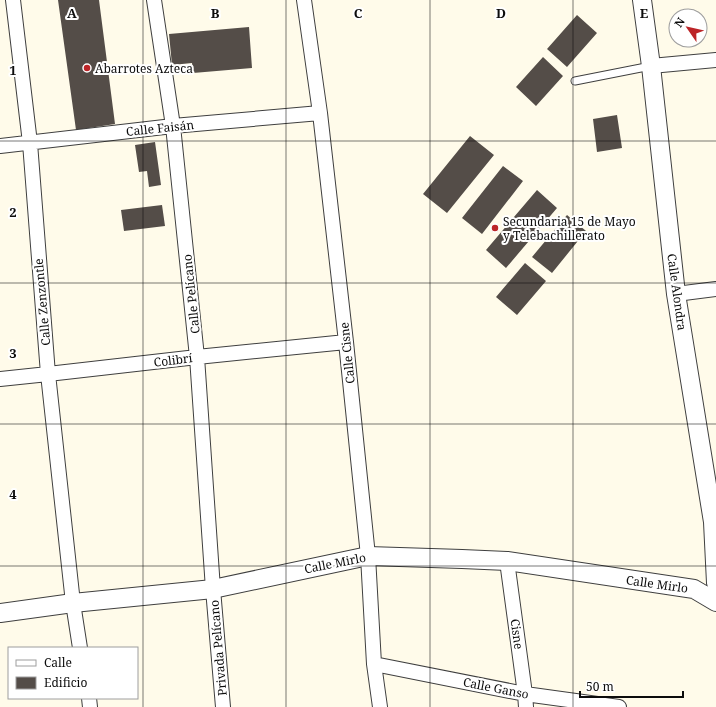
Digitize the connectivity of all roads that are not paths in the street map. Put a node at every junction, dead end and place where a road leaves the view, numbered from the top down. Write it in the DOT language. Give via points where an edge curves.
graph roads {
  1 [pos="13,0"];
  2 [pos="154,0"];
  3 [pos="304,0"];
  4 [pos="642,0"];
  5 [pos="716,60"];
  6 [pos="651,66"];
  7 [pos="575,81"];
  8 [pos="320,114"];
  9 [pos="173,126"];
  10 [pos="30,143"];
  11 [pos="0,146"];
  12 [pos="716,289"];
  13 [pos="676,294"];
  14 [pos="346,342"];
  15 [pos="197,357"];
  16 [pos="48,374"];
  17 [pos="0,379"];
  18 [pos="714,521"];
  19 [pos="368,556"];
  20 [pos="507,561"];
  21 [pos="716,583"];
  22 [pos="213,589"];
  23 [pos="716,602"];
  24 [pos="73,603"];
  25 [pos="0,613"];
  26 [pos="80,647"];
  27 [pos="374,664"];
  28 [pos="526,701"];
  29 [pos="223,707"];
  30 [pos="380,707"];
  31 [pos="619,707"];
  1 -- 10 [label="street, Calle Zenzontle"];
  2 -- 9 [label="street, Calle Pelícano"];
  3 -- 8 [label="street, Calle Cisne"];
  4 -- 6 [label="street, Calle Alondra"];
  5 -- 6 [label="street"];
  6 -- 7 [label="lane"];
  6 -- 13 [label="street, Calle Alondra"];
  8 -- 9 [label="street, Calle Faisán"];
  8 -- 14 [label="street, Calle Cisne"];
  9 -- 10 [label="street, Calle Faisán"];
  9 -- 15 [label="street, Calle Pelícano"];
  10 -- 11 [label="street, Calle Faisán"];
  10 -- 16 [label="street, Calle Zenzontle"];
  12 -- 13 [label="street"];
  13 -- 18 [label="street, Calle Alondra"];
  14 -- 15 [label="street, Colibrí"];
  14 -- 19 [label="street, Calle Cisne"];
  15 -- 16 [label="street, Colibrí"];
  15 -- 22 [label="street, Calle Pelícano"];
  16 -- 17 [label="street, Colibrí"];
  16 -- 24 [label="street, Calle Zenzontle"];
  18 -- 21 [label="street, Calle Alondra"];
  19 -- 20 [label="street, Calle Mirlo"];
  19 -- 22 [label="street, Calle Mirlo"];
  19 -- 27 [label="street, Calle Cisne"];
  20 -- 23 [label="street, Calle Mirlo" via="694,589"];
  20 -- 28 [label="street, Cisne"];
  22 -- 24 [label="street, Calle Mirlo"];
  22 -- 29 [label="street, Privada Pelícano"];
  24 -- 25 [label="street, Calle Mirlo"];
  24 -- 26 [label="street, Calle Zenzontle"];
  27 -- 28 [label="street, Calle Ganso"];
  27 -- 30 [label="street, Calle Cisne"];
  28 -- 31 [label="street, Calle Ganso"];
}
